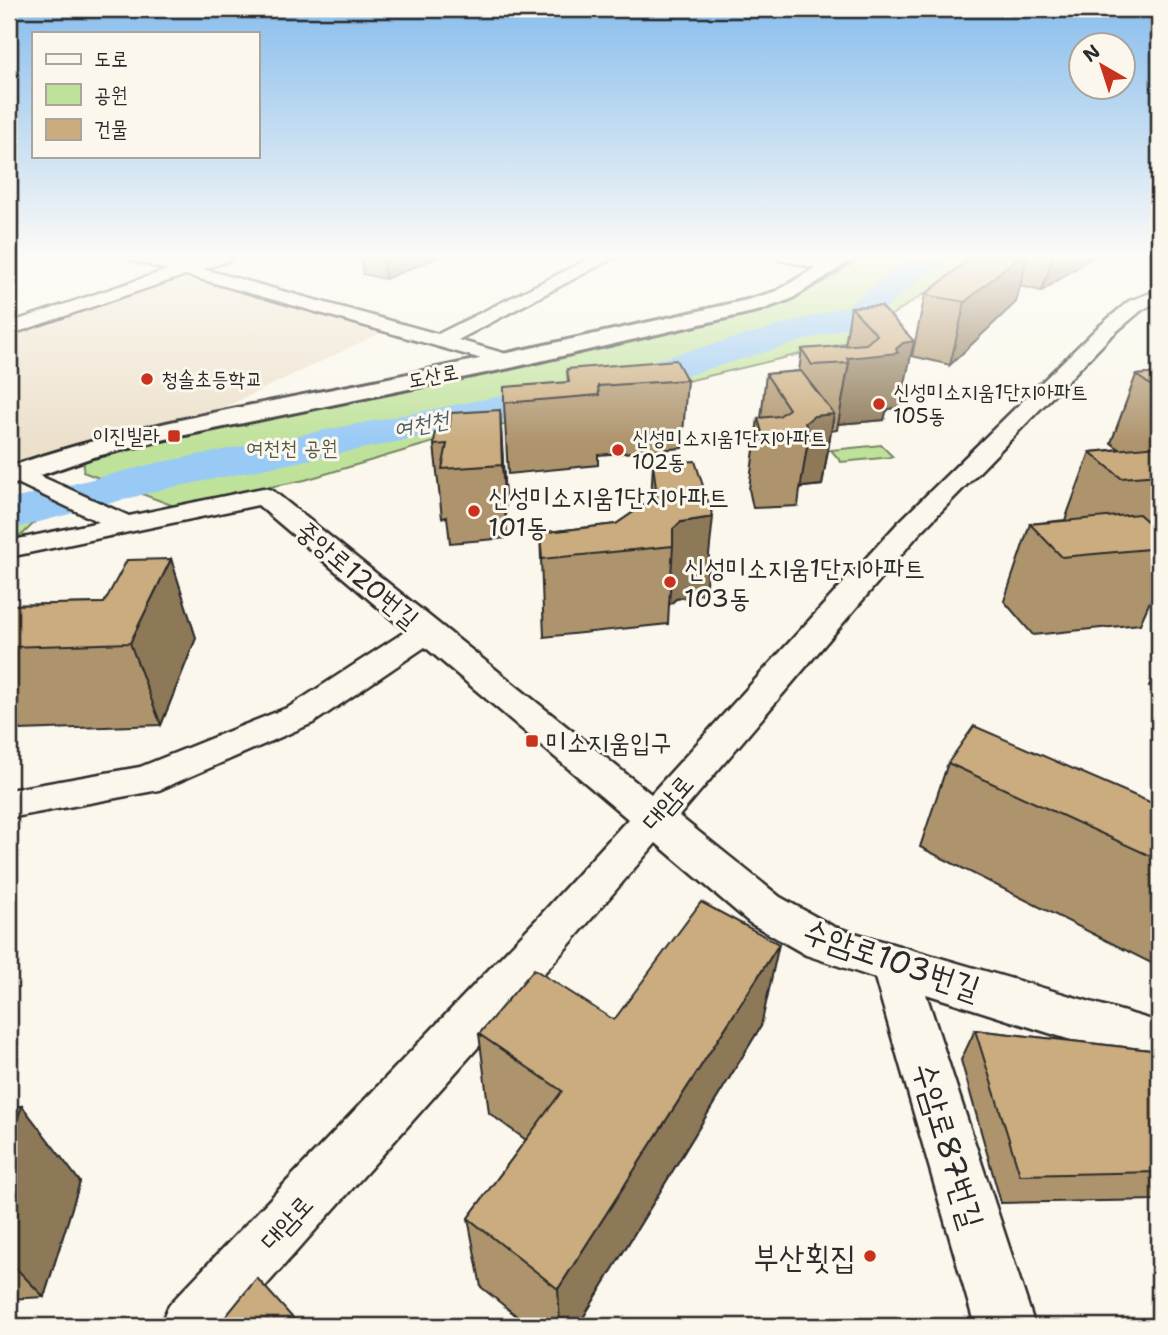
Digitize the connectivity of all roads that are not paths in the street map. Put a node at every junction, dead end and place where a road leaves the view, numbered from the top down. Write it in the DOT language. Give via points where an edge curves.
graph roads {
  1 [pos="41,318"];
  2 [pos="358,318"];
  3 [pos="485,318"];
  4 [pos="695,318"];
  5 [pos="1120,318"];
  6 [pos="9,329"];
  7 [pos="440,341"];
  8 [pos="510,361"];
  9 [pos="12,474"];
  10 [pos="127,524"];
  11 [pos="9,549"];
  12 [pos="427,631"];
  13 [pos="9,804"];
  14 [pos="652,819"];
  15 [pos="893,963"];
  16 [pos="1159,1045"];
  17 [pos="190,1326"];
  18 [pos="1005,1326"];
  1 -- 6 [label="street"];
  2 -- 7 [label="street"];
  3 -- 7 [label="street"];
  4 -- 8 [label="main road, 도산로"];
  5 -- 14 [label="street, 대암로" via="908,530"];
  7 -- 8 [label="street"];
  8 -- 9 [label="main road, 도산로" via="166,431"];
  9 -- 10 [label="street"];
  10 -- 11 [label="street, 중앙로120번길"];
  10 -- 12 [label="street, 중앙로120번길" via="263,496"];
  12 -- 13 [label="street" via="301,715 146,780"];
  12 -- 14 [label="street, 중앙로120번길"];
  14 -- 15 [label="street, 수암로103번길" via="765,911 822,942"];
  14 -- 17 [label="street, 대암로"];
  15 -- 16 [label="street, 수암로103번길"];
  15 -- 18 [label="street, 수암로87번길"];
}
